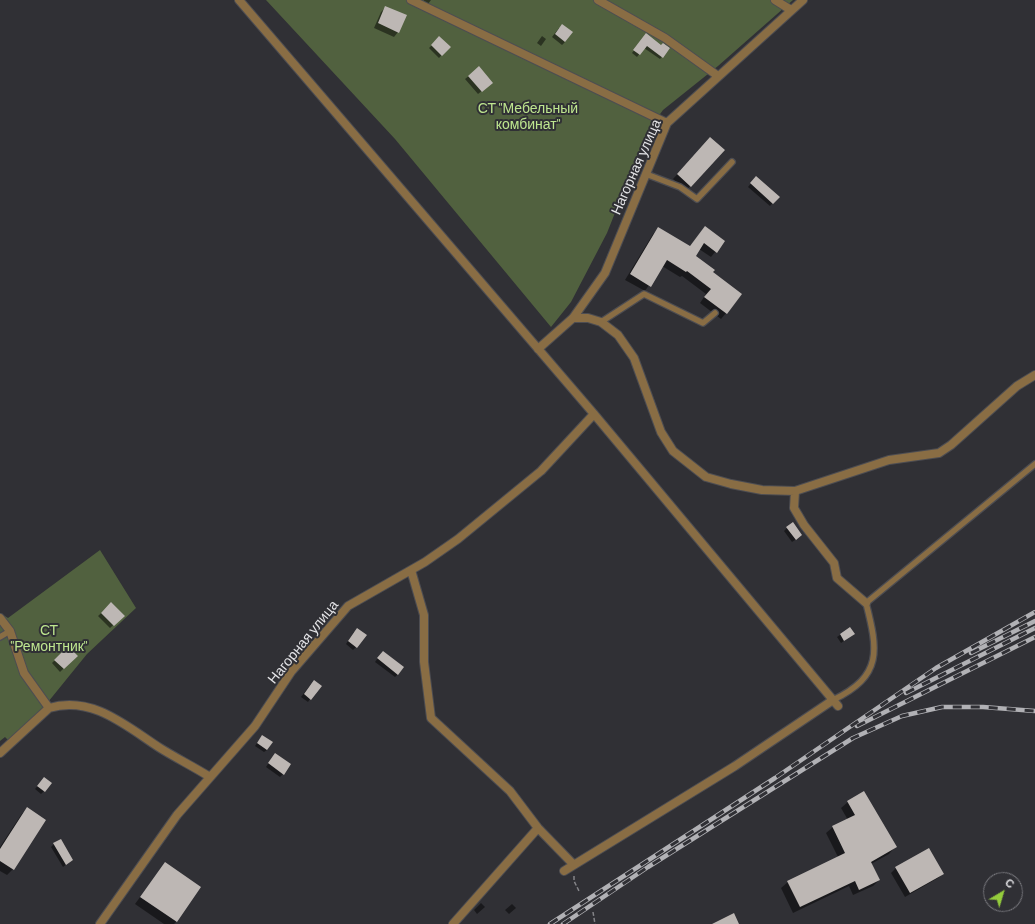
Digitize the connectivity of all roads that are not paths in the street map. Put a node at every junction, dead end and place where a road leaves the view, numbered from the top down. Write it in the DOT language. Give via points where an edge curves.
graph roads {
  1 [pos="239,0"];
  2 [pos="412,0"];
  3 [pos="598,0"];
  4 [pos="775,0"];
  5 [pos="803,0"];
  6 [pos="791,10"];
  7 [pos="718,76"];
  8 [pos="667,123"];
  9 [pos="732,162"];
  10 [pos="646,174"];
  11 [pos="715,313"];
  12 [pos="573,318"];
  13 [pos="601,322"];
  14 [pos="538,349"];
  15 [pos="1035,375"];
  16 [pos="594,414"];
  17 [pos="1035,464"];
  18 [pos="794,491"];
  19 [pos="411,570"];
  20 [pos="866,603"];
  21 [pos="0,618"];
  22 [pos="10,631"];
  23 [pos="0,637"];
  24 [pos="836,703"];
  25 [pos="49,708"];
  26 [pos="0,752"];
  27 [pos="210,777"];
  28 [pos="538,828"];
  29 [pos="574,865"];
  30 [pos="564,871"];
  31 [pos="100,924"];
  32 [pos="453,924"];
  1 -- 14 [label="street"];
  2 -- 8 [label="street"];
  3 -- 7 [label="street" via="665,38"];
  4 -- 6 [label="street"];
  5 -- 6 [label="street, Нагорная улица"];
  6 -- 7 [label="street, Нагорная улица"];
  7 -- 8 [label="street, Нагорная улица"];
  8 -- 10 [label="street, Нагорная улица"];
  9 -- 10 [label="lane" via="697,198 680,187"];
  10 -- 12 [label="street, Нагорная улица" via="605,273"];
  11 -- 13 [label="lane" via="702,323 644,294"];
  12 -- 13 [label="street" via="588,318"];
  12 -- 14 [label="street, Нагорная улица"];
  13 -- 18 [label="street" via="618,334 634,358 661,432 673,451 683,460 706,477 762,490"];
  14 -- 16 [label="street"];
  15 -- 18 [label="street" via="1017,386 939,453 889,460"];
  16 -- 19 [label="street, Нагорная улица" via="541,471 458,538"];
  16 -- 24 [label="street"];
  17 -- 20 [label="lane"];
  18 -- 20 [label="street" via="794,508 834,563 837,578"];
  19 -- 27 [label="street, Нагорная улица" via="348,606 291,672 255,726"];
  19 -- 28 [label="street" via="424,615 424,662 431,718 510,791"];
  20 -- 24 [label="lane" via="874,659 867,677"];
  21 -- 22 [label="street"];
  22 -- 23 [label="lane"];
  22 -- 25 [label="street" via="24,673"];
  24 -- 29 [label="street"];
  25 -- 26 [label="street"];
  25 -- 27 [label="street" via="76,704 94,709 116,719"];
  27 -- 31 [label="street, Нагорная улица" via="177,814"];
  28 -- 29 [label="street"];
  28 -- 32 [label="street"];
  29 -- 30 [label="street"];
}
